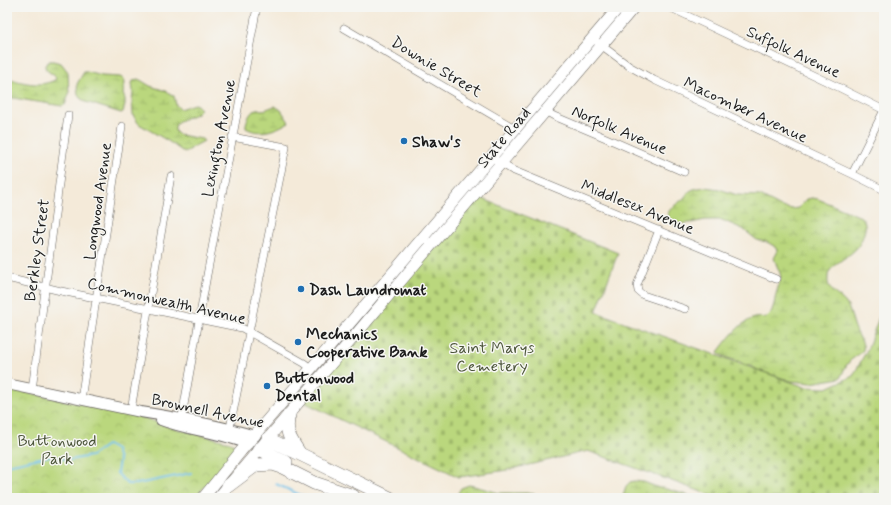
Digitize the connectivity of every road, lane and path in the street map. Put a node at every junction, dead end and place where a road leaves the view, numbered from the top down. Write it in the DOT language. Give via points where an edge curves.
graph roads {
  1 [pos="256,7"];
  2 [pos="620,7"];
  3 [pos="634,7"];
  4 [pos="669,7"];
  5 [pos="344,28"];
  6 [pos="597,42"];
  7 [pos="884,110"];
  8 [pos="545,111"];
  9 [pos="68,115"];
  10 [pos="122,126"];
  11 [pos="516,129"];
  12 [pos="232,137"];
  13 [pos="496,160"];
  14 [pos="684,172"];
  15 [pos="852,174"];
  16 [pos="171,176"];
  17 [pos="884,190"];
  18 [pos="659,230"];
  19 [pos="7,278"];
  20 [pos="776,279"];
  21 [pos="387,280"];
  22 [pos="45,287"];
  23 [pos="396,287"];
  24 [pos="96,298"];
  25 [pos="148,309"];
  26 [pos="685,309"];
  27 [pos="199,319"];
  28 [pos="249,332"];
  29 [pos="312,369"];
  30 [pos="7,384"];
  31 [pos="32,390"];
  32 [pos="81,400"];
  33 [pos="130,410"];
  34 [pos="289,414"];
  35 [pos="180,423"];
  36 [pos="230,433"];
  37 [pos="258,442"];
  38 [pos="300,454"];
  39 [pos="228,486"];
  40 [pos="355,497"];
  41 [pos="203,498"];
  42 [pos="218,498"];
  43 [pos="390,498"];
  1 -- 12 [label="street, Lexington Avenue"];
  2 -- 6 [label="main road, State Road"];
  3 -- 6 [label="main road, State Road"];
  4 -- 7 [label="street, Suffolk Avenue"];
  5 -- 11 [label="street, Downie Street"];
  6 -- 8 [label="main road, State Road"];
  6 -- 11 [label="main road, State Road"];
  6 -- 15 [label="street, Macomber Avenue" via="629,66 654,80"];
  7 -- 15 [label="street"];
  8 -- 13 [label="main road, State Road"];
  8 -- 14 [label="street, Norfolk Avenue"];
  9 -- 22 [label="street, Berkley Street"];
  10 -- 24 [label="street, Longwood Avenue"];
  11 -- 13 [label="main road, State Road"];
  12 -- 27 [label="street, Lexington Avenue"];
  12 -- 28 [label="street" via="286,147"];
  13 -- 18 [label="street, Middlesex Avenue" via="512,170"];
  13 -- 21 [label="main road, State Road"];
  13 -- 23 [label="main road, State Road"];
  15 -- 17 [label="street, Macomber Avenue"];
  16 -- 25 [label="street"];
  18 -- 20 [label="street, Middlesex Avenue"];
  18 -- 26 [label="street" via="637,285 638,291"];
  19 -- 22 [label="street, Commonwealth Avenue"];
  21 -- 23 [label="main road"];
  21 -- 29 [label="main road, State Road"];
  22 -- 24 [label="street, Commonwealth Avenue"];
  22 -- 31 [label="street, Berkley Street"];
  23 -- 34 [label="main road, State Road"];
  24 -- 25 [label="street, Commonwealth Avenue"];
  24 -- 32 [label="street, Longwood Avenue"];
  25 -- 27 [label="street, Commonwealth Avenue"];
  25 -- 33 [label="street"];
  27 -- 28 [label="street, Commonwealth Avenue" via="242,328"];
  27 -- 35 [label="street, Lexington Avenue"];
  28 -- 29 [label="street, Commonwealth Avenue"];
  28 -- 36 [label="street"];
  29 -- 37 [label="main road, State Road"];
  30 -- 31 [label="main road, Brownell Avenue"];
  31 -- 32 [label="main road, Brownell Avenue"];
  32 -- 33 [label="main road, Brownell Avenue"];
  33 -- 35 [label="main road, Brownell Avenue"];
  34 -- 37 [label="main road, State Road"];
  34 -- 38 [label="highway" via="289,436"];
  35 -- 36 [label="main road, Brownell Avenue"];
  36 -- 37 [label="main road, Brownell Avenue"];
  37 -- 38 [label="highway"];
  37 -- 39 [label="main road"];
  37 -- 40 [label="highway"];
  37 -- 41 [label="main road"];
  38 -- 43 [label="highway"];
  39 -- 40 [label="highway" via="256,465 273,464"];
  39 -- 42 [label="main road"];
}
